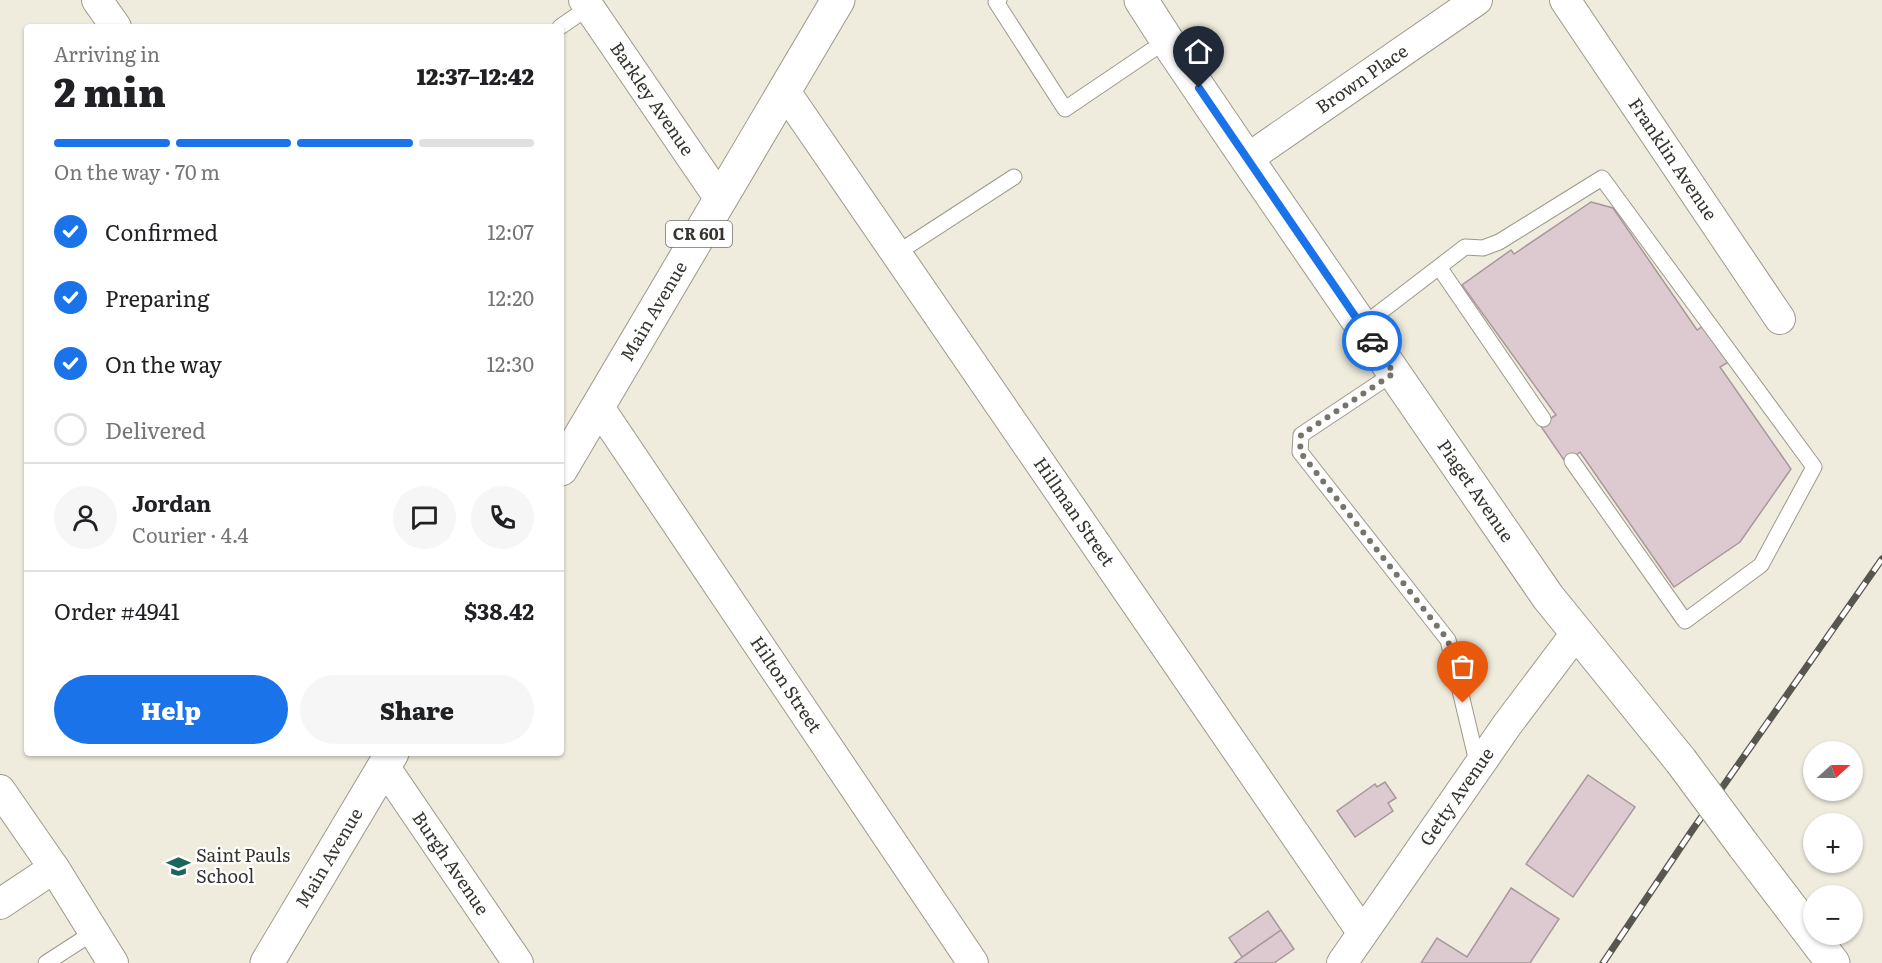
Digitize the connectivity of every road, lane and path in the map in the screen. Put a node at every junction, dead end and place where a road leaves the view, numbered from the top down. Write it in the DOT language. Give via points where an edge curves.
graph roads {
  1 [pos="98,0"];
  2 [pos="838,0"];
  3 [pos="1141,0"];
  4 [pos="1477,0"];
  5 [pos="1565,0"];
  6 [pos="997,1"];
  7 [pos="587,3"];
  8 [pos="114,24"];
  9 [pos="563,24"];
  10 [pos="1167,40"];
  11 [pos="784,90"];
  12 [pos="1246,159"];
  13 [pos="1014,177"];
  14 [pos="720,199"];
  15 [pos="897,253"];
  16 [pos="1439,267"];
  17 [pos="1780,319"];
  18 [pos="1362,326"];
  19 [pos="1394,373"];
  20 [pos="598,406"];
  21 [pos="1543,419"];
  22 [pos="1572,461"];
  23 [pos="564,464"];
  24 [pos="1577,632"];
  25 [pos="388,760"];
  26 [pos="1478,766"];
  27 [pos="0,790"];
  28 [pos="54,868"];
  29 [pos="0,904"];
  30 [pos="94,932"];
  31 [pos="1362,933"];
  32 [pos="46,963"];
  33 [pos="113,963"];
  34 [pos="267,963"];
  35 [pos="518,963"];
  36 [pos="973,963"];
  37 [pos="1342,963"];
  38 [pos="1833,963"];
  1 -- 8 [label="street"];
  2 -- 11 [label="street, Main Avenue / CR 601"];
  3 -- 10 [label="street, Piaget Avenue"];
  4 -- 12 [label="street, Brown Place"];
  5 -- 17 [label="street, Franklin Avenue"];
  6 -- 10 [label="lane" via="1065,109"];
  7 -- 9 [label="lane"];
  7 -- 14 [label="street, Barkley Avenue"];
  10 -- 12 [label="street, Piaget Avenue"];
  11 -- 14 [label="street, Main Avenue / CR 601"];
  11 -- 15 [label="street, Hillman Street"];
  12 -- 18 [label="street, Piaget Avenue"];
  13 -- 15 [label="lane"];
  14 -- 20 [label="street, Main Avenue / CR 601"];
  15 -- 31 [label="street, Hillman Street"];
  16 -- 18 [label="lane"];
  16 -- 21 [label="lane"];
  16 -- 22 [label="lane" via="1465,248 1483,248 1499,242 1602,178 1814,467 1761,565 1685,621"];
  18 -- 19 [label="street, Piaget Avenue"];
  19 -- 24 [label="street, Piaget Avenue" via="1548,597"];
  19 -- 26 [label="lane" via="1301,435 1300,452 1448,640"];
  20 -- 23 [label="street, Main Avenue / CR 601"];
  20 -- 36 [label="street, Hilton Street"];
  24 -- 26 [label="street, Getty Avenue"];
  24 -- 38 [label="street, Piaget Avenue, bridge" via="1681,761"];
  25 -- 34 [label="street, Main Avenue"];
  25 -- 35 [label="street, Burgh Avenue"];
  26 -- 31 [label="street, Getty Avenue"];
  27 -- 28 [label="street"];
  28 -- 29 [label="street"];
  28 -- 30 [label="street"];
  30 -- 32 [label="lane"];
  30 -- 33 [label="street"];
  31 -- 37 [label="street, Getty Avenue"];
}
